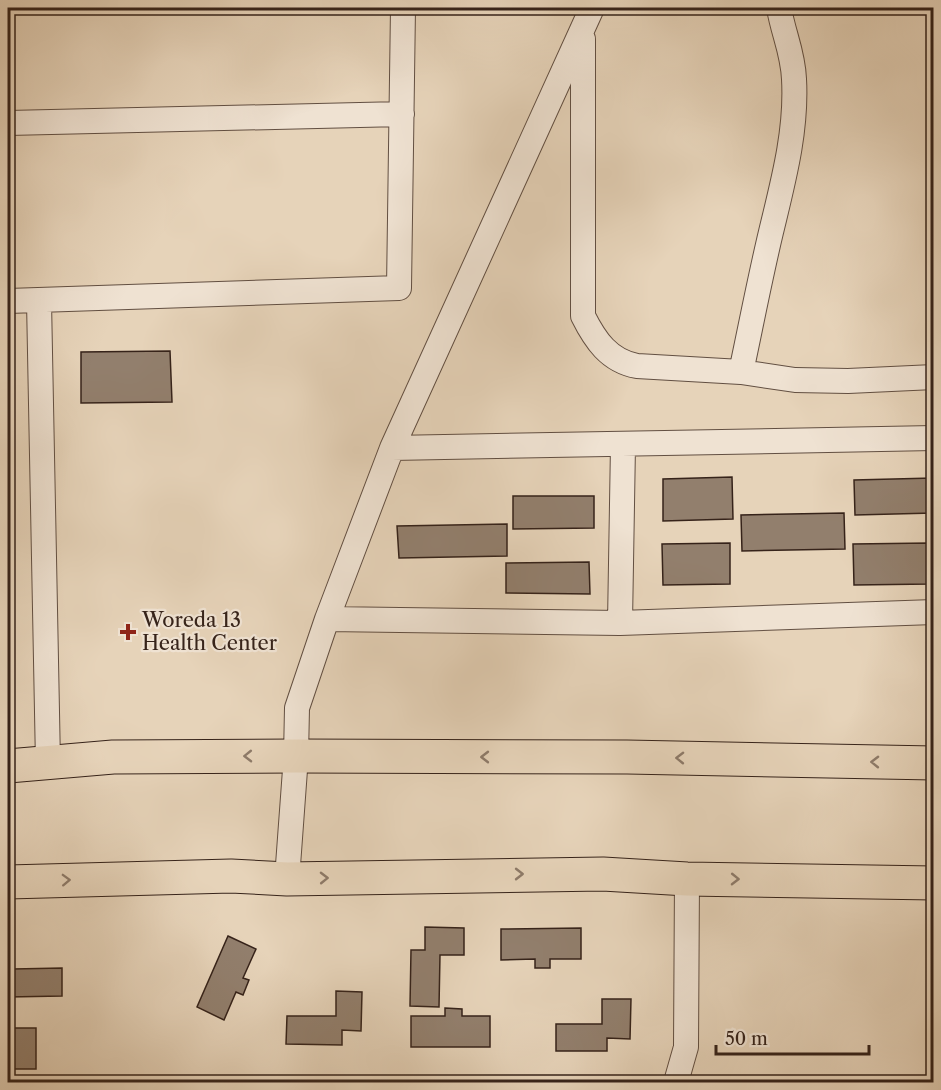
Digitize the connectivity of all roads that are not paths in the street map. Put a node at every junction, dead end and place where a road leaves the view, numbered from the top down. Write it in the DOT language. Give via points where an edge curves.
graph roads {
  1 [pos="404,8"];
  2 [pos="592,8"];
  3 [pos="779,8"];
  4 [pos="583,31"];
  5 [pos="402,114"];
  6 [pos="8,123"];
  7 [pos="8,301"];
  8 [pos="39,301"];
  9 [pos="741,372"];
  10 [pos="933,377"];
  11 [pos="933,438"];
  12 [pos="623,445"];
  13 [pos="392,448"];
  14 [pos="933,612"];
  15 [pos="327,619"];
  16 [pos="620,623"];
  17 [pos="296,756"];
  18 [pos="48,763"];
  19 [pos="933,764"];
  20 [pos="8,766"];
  21 [pos="286,879"];
  22 [pos="687,879"];
  23 [pos="8,882"];
  24 [pos="933,883"];
  25 [pos="675,1083"];
  1 -- 5 [label="street"];
  2 -- 4 [label="street"];
  3 -- 9 [label="street" via="792,52 792,135"];
  4 -- 9 [label="street" via="583,316 593,336 621,363"];
  4 -- 13 [label="street"];
  5 -- 6 [label="street"];
  5 -- 8 [label="street" via="399,288"];
  7 -- 8 [label="street"];
  8 -- 18 [label="street"];
  9 -- 10 [label="street" via="816,381"];
  11 -- 12 [label="street"];
  12 -- 13 [label="street"];
  12 -- 16 [label="street"];
  13 -- 15 [label="street"];
  14 -- 16 [label="street"];
  15 -- 16 [label="street"];
  15 -- 17 [label="street" via="297,708"];
  17 -- 18 [label="highway, one-way" via="113,757"];
  19 -- 17 [label="highway, one-way" via="615,757"];
  17 -- 21 [label="street"];
  18 -- 20 [label="highway"];
  21 -- 22 [label="highway, one-way" via="504,874"];
  23 -- 21 [label="highway, one-way" via="231,876"];
  22 -- 24 [label="highway, one-way"];
  22 -- 25 [label="street" via="686,1047"];
}
